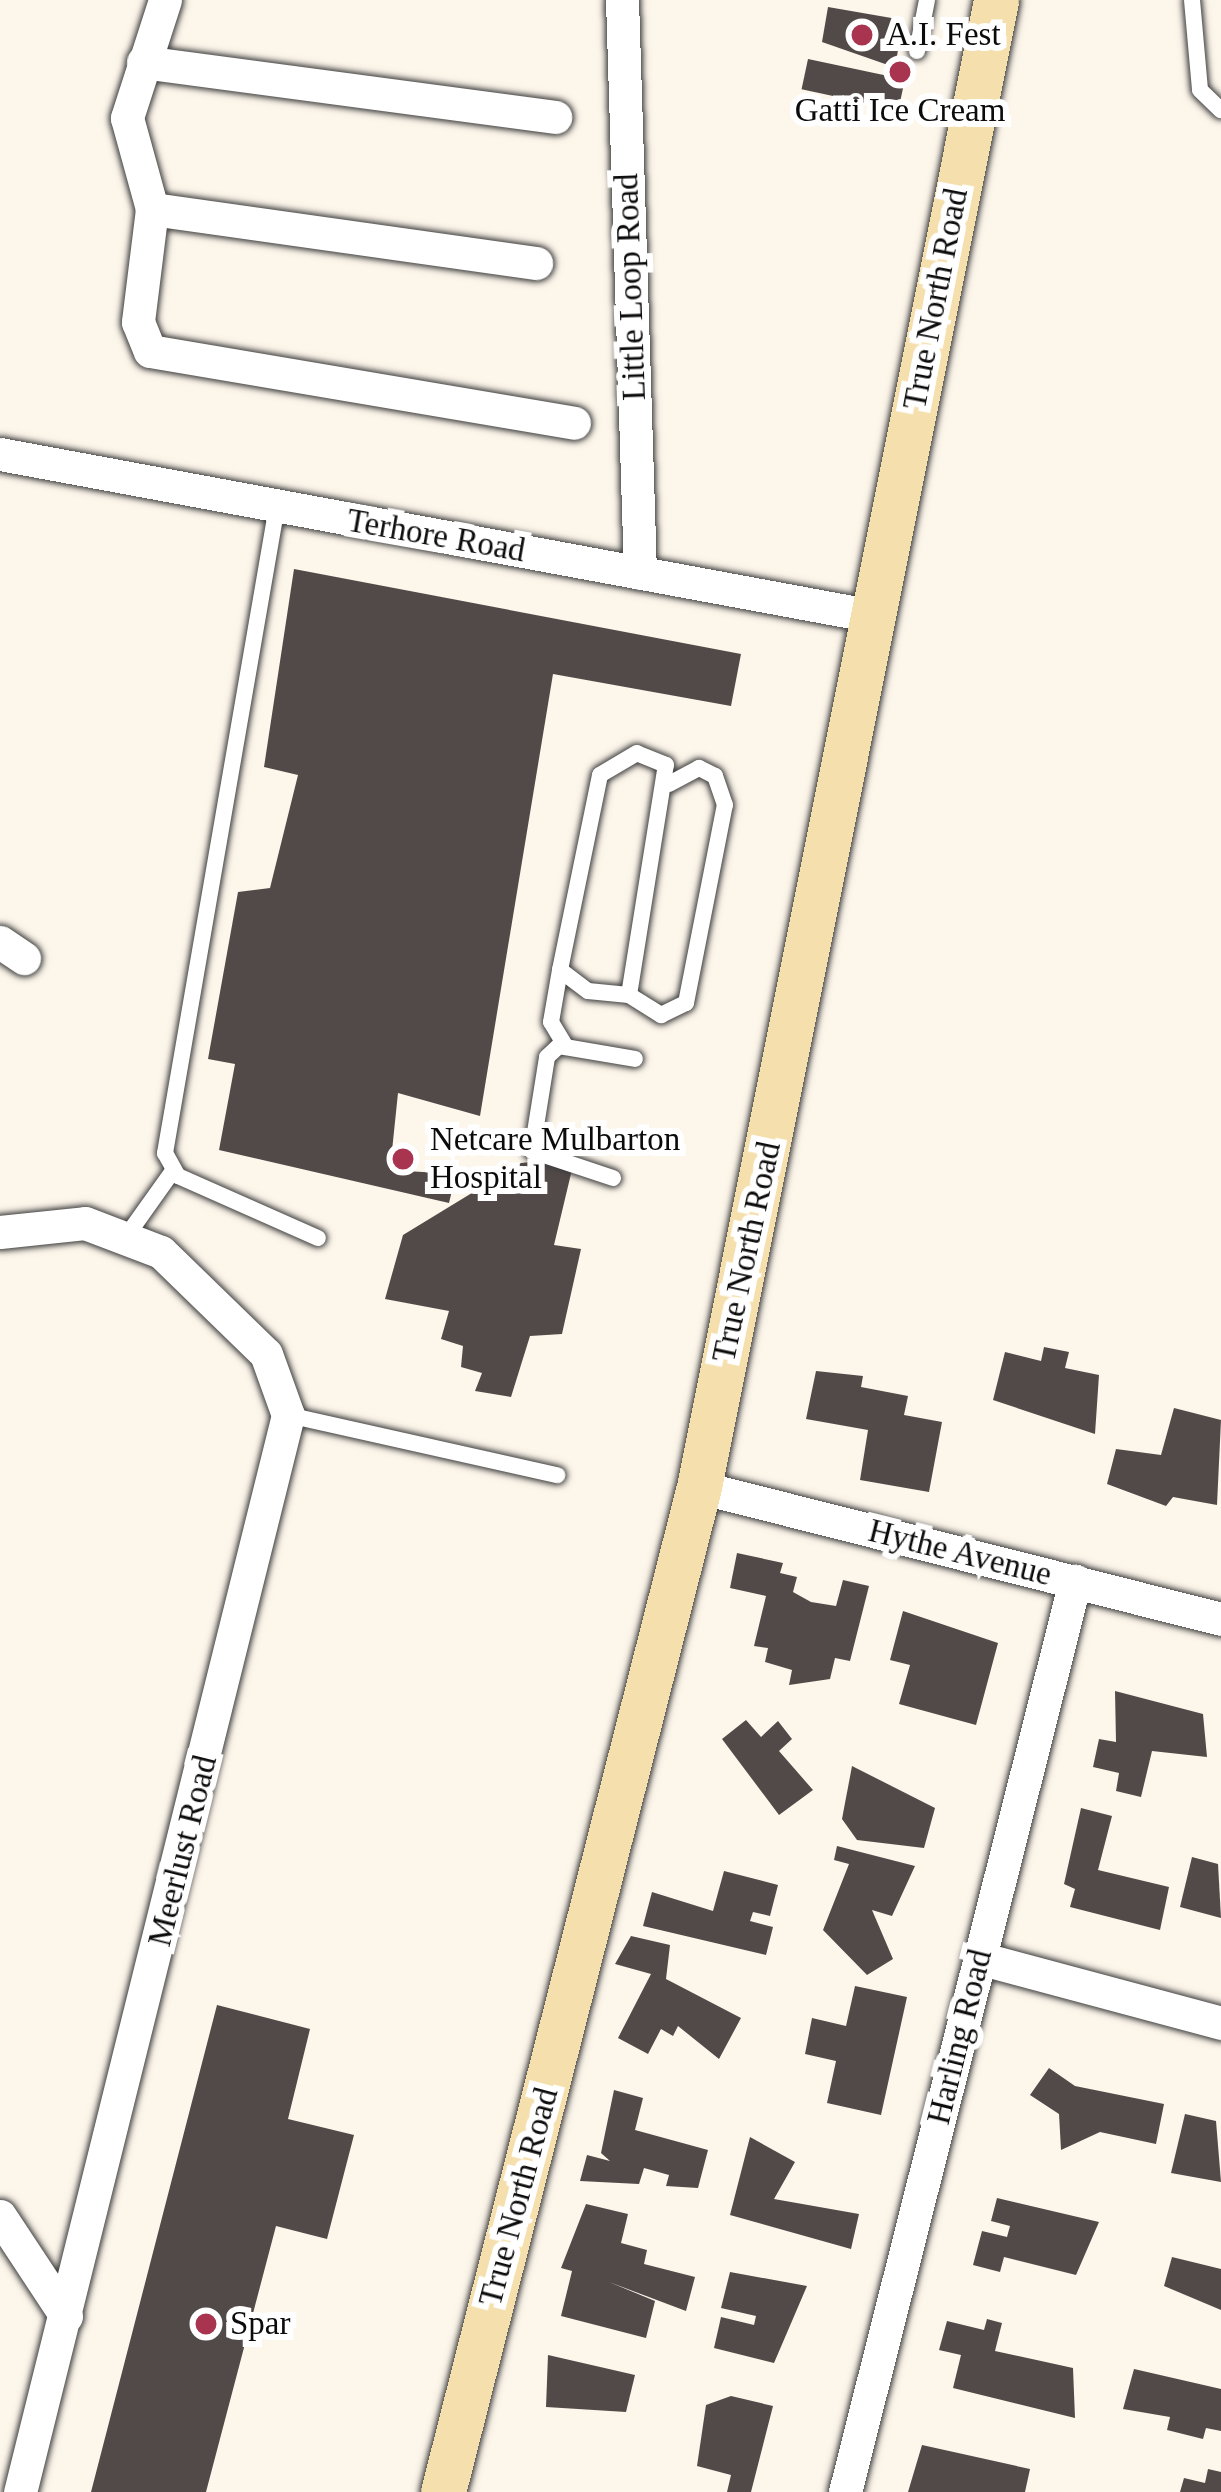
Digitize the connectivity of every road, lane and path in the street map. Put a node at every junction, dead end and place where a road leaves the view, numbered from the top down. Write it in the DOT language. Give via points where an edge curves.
graph roads {
  1 [pos="165,0"];
  2 [pos="622,0"];
  3 [pos="927,0"];
  4 [pos="996,0"];
  5 [pos="1192,0"];
  6 [pos="917,51"];
  7 [pos="143,62"];
  8 [pos="1221,110"];
  9 [pos="555,118"];
  10 [pos="152,209"];
  11 [pos="536,263"];
  12 [pos="574,423"];
  13 [pos="0,454"];
  14 [pos="277,506"];
  15 [pos="640,573"];
  16 [pos="873,616"];
  17 [pos="669,784"];
  18 [pos="560,970"];
  19 [pos="629,995"];
  20 [pos="566,1047"];
  21 [pos="635,1059"];
  22 [pos="172,1172"];
  23 [pos="613,1178"];
  24 [pos="3,1222"];
  25 [pos="128,1234"];
  26 [pos="318,1238"];
  27 [pos="288,1415"];
  28 [pos="557,1475"];
  29 [pos="699,1487"];
  30 [pos="1075,1581"];
  31 [pos="1221,1619"];
  32 [pos="979,1958"];
  33 [pos="1221,2023"];
  34 [pos="0,2216"];
  35 [pos="66,2316"];
  36 [pos="20,2492"];
  37 [pos="442,2492"];
  38 [pos="845,2492"];
  1 -- 7 [label="street"];
  2 -- 15 [label="street, Little Loop Road"];
  3 -- 6 [label="lane"];
  4 -- 16 [label="main road, True North Road"];
  5 -- 8 [label="lane" via="1199,90"];
  7 -- 9 [label="street"];
  7 -- 10 [label="street" via="127,118"];
  10 -- 11 [label="street"];
  10 -- 12 [label="street" via="138,322 150,351"];
  13 -- 14 [label="street, Terhore Road"];
  14 -- 15 [label="street, Terhore Road"];
  14 -- 22 [label="lane" via="220,792 165,1153"];
  15 -- 16 [label="street, Terhore Road"];
  16 -- 29 [label="main road, True North Road"];
  17 -- 18 [label="lane" via="666,765 637,753 600,776"];
  17 -- 19 [label="lane"];
  17 -- 19 [label="lane" via="699,768 725,805 686,1003 661,1015"];
  18 -- 19 [label="lane" via="588,991"];
  18 -- 20 [label="lane" via="550,1022"];
  20 -- 21 [label="lane"];
  20 -- 23 [label="lane" via="548,1051 531,1149"];
  22 -- 25 [label="lane"];
  22 -- 26 [label="lane"];
  24 -- 25 [label="street" via="86,1223"];
  25 -- 27 [label="street" via="161,1252 266,1354"];
  27 -- 28 [label="lane"];
  27 -- 35 [label="street, Meerlust Road"];
  29 -- 30 [label="street, Hythe Avenue"];
  29 -- 37 [label="main road, True North Road"];
  30 -- 31 [label="street, Hythe Avenue"];
  30 -- 32 [label="street, Harling Road"];
  32 -- 33 [label="street"];
  32 -- 38 [label="street, Harling Road"];
  34 -- 35 [label="street"];
  35 -- 36 [label="street, Meerlust Road"];
}
